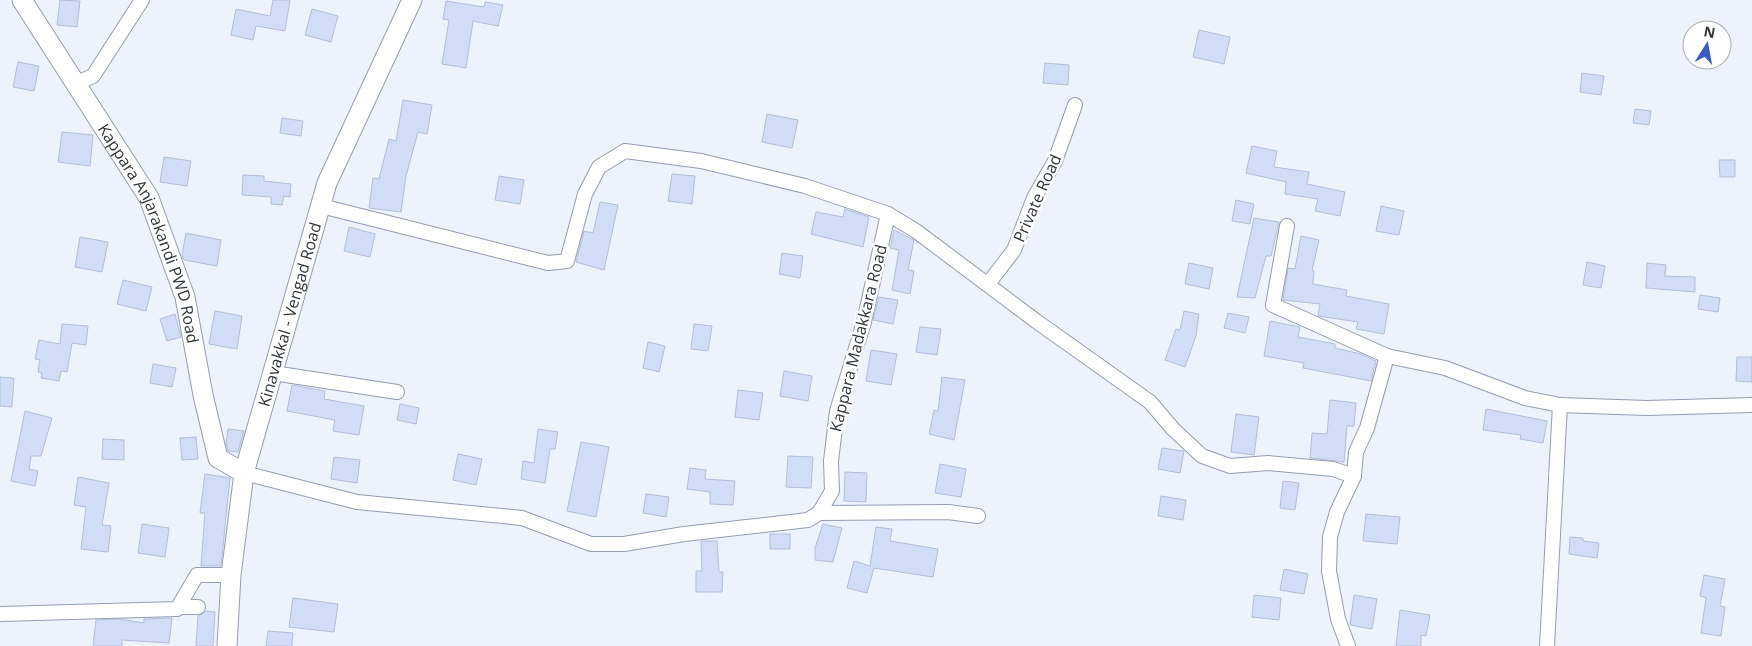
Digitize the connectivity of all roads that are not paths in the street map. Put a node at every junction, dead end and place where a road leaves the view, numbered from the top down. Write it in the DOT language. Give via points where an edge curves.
graph roads {
  1 [pos="22,0"];
  2 [pos="142,0"];
  3 [pos="412,0"];
  4 [pos="76,83"];
  5 [pos="1075,105"];
  6 [pos="321,206"];
  7 [pos="888,214"];
  8 [pos="1287,226"];
  9 [pos="988,284"];
  10 [pos="1387,356"];
  11 [pos="273,373"];
  12 [pos="397,392"];
  13 [pos="1560,405"];
  14 [pos="1752,405"];
  15 [pos="244,473"];
  16 [pos="1354,476"];
  17 [pos="819,513"];
  18 [pos="978,516"];
  19 [pos="231,575"];
  20 [pos="178,607"];
  21 [pos="198,607"];
  22 [pos="0,614"];
  23 [pos="227,646"];
  24 [pos="1348,646"];
  25 [pos="1547,646"];
  1 -- 4 [label="main road, Kappara Anjarakandi PWD Road"];
  2 -- 4 [label="street" via="93,76"];
  3 -- 6 [label="main road, Kinavakkal - Vengad Road" via="327,183"];
  4 -- 15 [label="main road, Kappara Anjarakandi PWD Road" via="148,198 185,297 218,458"];
  5 -- 9 [label="street, Private Road" via="1055,161 1034,198 1014,250"];
  6 -- 7 [label="street" via="548,263 567,261 585,194 599,167 625,151 701,161 805,186"];
  6 -- 11 [label="main road, Kinavakkal - Vengad Road"];
  7 -- 9 [label="street"];
  7 -- 17 [label="street, Kappara Madakkara Road" via="864,322 837,411 831,460 832,491"];
  8 -- 10 [label="street" via="1273,305"];
  9 -- 16 [label="street" via="1150,402 1202,456 1230,466 1277,464 1333,469"];
  10 -- 13 [label="street" via="1444,368 1525,398"];
  10 -- 16 [label="street" via="1367,428 1356,452"];
  11 -- 12 [label="street"];
  11 -- 15 [label="main road, Kinavakkal - Vengad Road"];
  13 -- 14 [label="street" via="1647,408"];
  13 -- 25 [label="street"];
  15 -- 17 [label="street" via="357,502 522,518 591,544 624,544 808,520"];
  15 -- 19 [label="main road, Kinavakkal - Vengad Road"];
  16 -- 24 [label="street" via="1337,512 1330,537 1328,571 1338,619"];
  17 -- 18 [label="street" via="948,512"];
  19 -- 20 [label="street" via="197,575"];
  19 -- 23 [label="main road, Kinavakkal - Vengad Road"];
  20 -- 21 [label="street"];
  20 -- 22 [label="street" via="176,610"];
}
